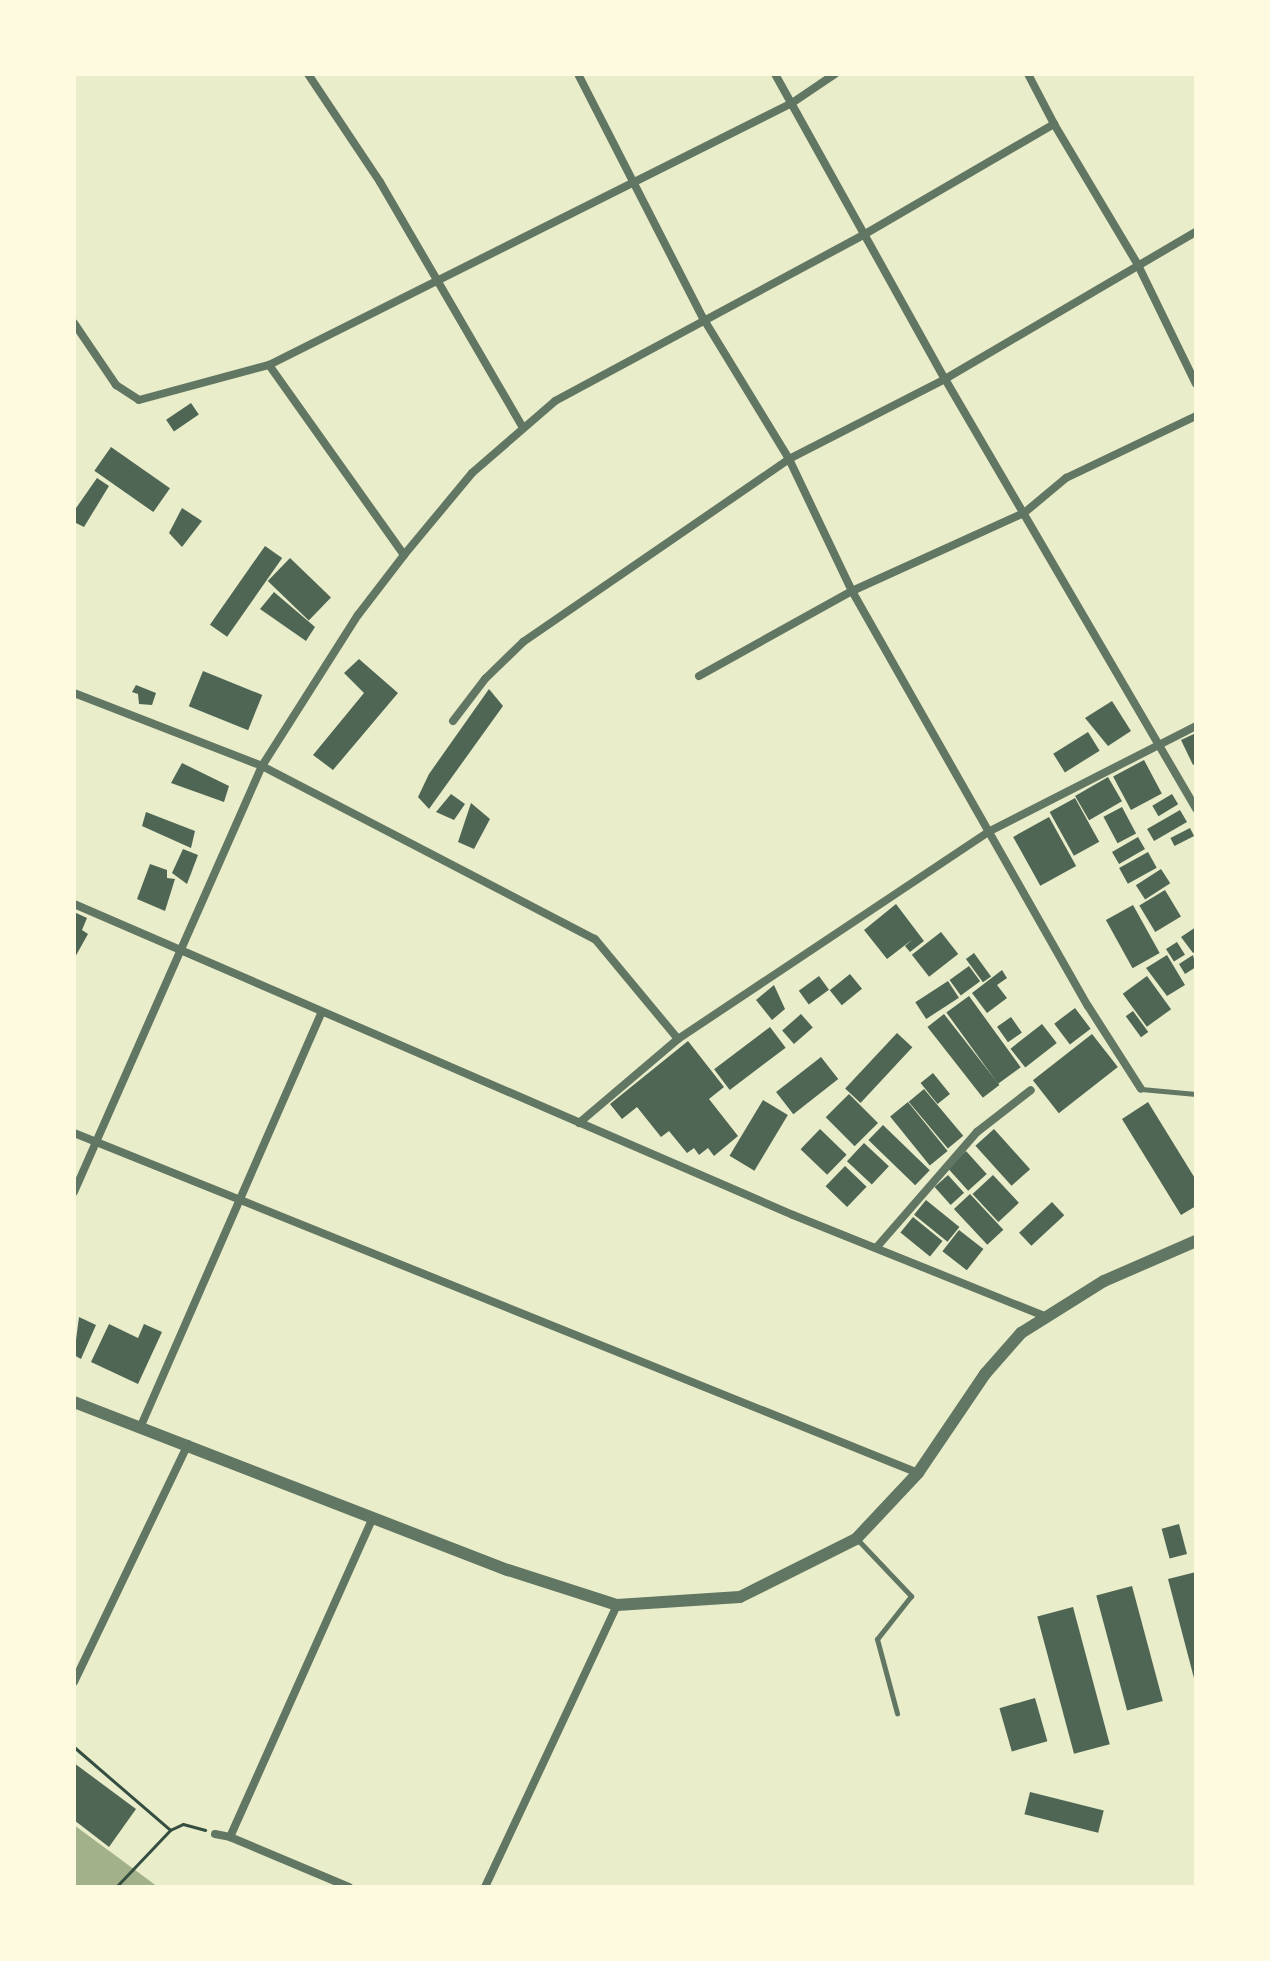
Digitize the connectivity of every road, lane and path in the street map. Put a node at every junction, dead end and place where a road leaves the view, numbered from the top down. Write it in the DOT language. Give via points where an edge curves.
graph roads {
  1 [pos="308,74"];
  2 [pos="578,74"];
  3 [pos="775,74"];
  4 [pos="835,74"];
  5 [pos="1028,74"];
  6 [pos="792,103"];
  7 [pos="1054,124"];
  8 [pos="634,182"];
  9 [pos="1196,232"];
  10 [pos="865,234"];
  11 [pos="1138,265"];
  12 [pos="440,282"];
  13 [pos="703,318"];
  14 [pos="74,323"];
  15 [pos="269,365"];
  16 [pos="945,379"];
  17 [pos="1196,384"];
  18 [pos="1196,416"];
  19 [pos="522,426"];
  20 [pos="789,459"];
  21 [pos="1024,513"];
  22 [pos="404,555"];
  23 [pos="852,591"];
  24 [pos="699,676"];
  25 [pos="74,693"];
  26 [pos="453,721"];
  27 [pos="1196,726"];
  28 [pos="1161,744"];
  29 [pos="262,766"];
  30 [pos="1196,809"];
  31 [pos="988,832"];
  32 [pos="74,904"];
  33 [pos="181,949"];
  34 [pos="321,1014"];
  35 [pos="678,1039"];
  36 [pos="1141,1089"];
  37 [pos="1031,1090"];
  38 [pos="1196,1094"];
  39 [pos="579,1123"];
  40 [pos="74,1133"];
  41 [pos="95,1141"];
  42 [pos="74,1192"];
  43 [pos="237,1198"];
  44 [pos="1196,1241"];
  45 [pos="876,1248"];
  46 [pos="1044,1316"];
  47 [pos="74,1402"];
  48 [pos="140,1428"];
  49 [pos="188,1444"];
  50 [pos="918,1473"];
  51 [pos="373,1518"];
  52 [pos="856,1539"];
  53 [pos="617,1605"];
  54 [pos="74,1682"];
  55 [pos="897,1713"];
  56 [pos="74,1747"];
  57 [pos="170,1830"];
  58 [pos="215,1834"];
  59 [pos="230,1837"];
  60 [pos="116,1887"];
  61 [pos="349,1887"];
  62 [pos="485,1887"];
  1 -- 12 [label="street"];
  2 -- 8 [label="street"];
  3 -- 6 [label="street"];
  4 -- 6 [label="street"];
  5 -- 7 [label="street"];
  6 -- 8 [label="street"];
  6 -- 10 [label="street"];
  7 -- 10 [label="street"];
  7 -- 11 [label="street"];
  8 -- 12 [label="street"];
  8 -- 13 [label="street"];
  9 -- 11 [label="street"];
  10 -- 13 [label="street"];
  10 -- 16 [label="street"];
  11 -- 16 [label="street"];
  11 -- 17 [label="street"];
  12 -- 15 [label="street"];
  12 -- 19 [label="street"];
  13 -- 19 [label="street" via="555,401"];
  13 -- 20 [label="street"];
  14 -- 15 [label="street" via="116,385 139,400"];
  15 -- 22 [label="street"];
  16 -- 20 [label="street"];
  16 -- 21 [label="street"];
  18 -- 21 [label="street" via="1066,478"];
  19 -- 22 [label="street" via="472,473"];
  20 -- 23 [label="street"];
  20 -- 26 [label="street" via="523,642"];
  21 -- 23 [label="street"];
  21 -- 28 [label="street"];
  22 -- 29 [label="street" via="358,615"];
  23 -- 24 [label="street"];
  23 -- 31 [label="street"];
  25 -- 29 [label="street"];
  27 -- 28 [label="street"];
  28 -- 30 [label="street"];
  28 -- 31 [label="street"];
  29 -- 33 [label="street"];
  29 -- 35 [label="street" via="595,939"];
  31 -- 35 [label="street"];
  31 -- 36 [label="street"];
  32 -- 33 [label="street"];
  33 -- 34 [label="street"];
  33 -- 41 [label="street"];
  34 -- 39 [label="street"];
  34 -- 43 [label="street"];
  35 -- 39 [label="street"];
  36 -- 38 [label="lane"];
  37 -- 45 [label="street" via="977,1132"];
  39 -- 45 [label="street"];
  40 -- 41 [label="street"];
  41 -- 42 [label="street"];
  41 -- 43 [label="street"];
  43 -- 48 [label="street"];
  43 -- 50 [label="street"];
  44 -- 46 [label="street" via="1104,1281"];
  45 -- 46 [label="street"];
  46 -- 50 [label="street" via="985,1374"];
  47 -- 48 [label="street"];
  48 -- 49 [label="street"];
  49 -- 51 [label="street"];
  49 -- 54 [label="street"];
  50 -- 52 [label="street"];
  51 -- 53 [label="street"];
  51 -- 59 [label="street"];
  52 -- 53 [label="street" via="740,1597"];
  52 -- 55 [label="lane" via="911,1596 877,1639"];
  53 -- 62 [label="street"];
  56 -- 57 [label="path"];
  57 -- 58 [label="path" via="183,1824"];
  57 -- 60 [label="path"];
  58 -- 59 [label="street"];
  59 -- 61 [label="street"];
}
